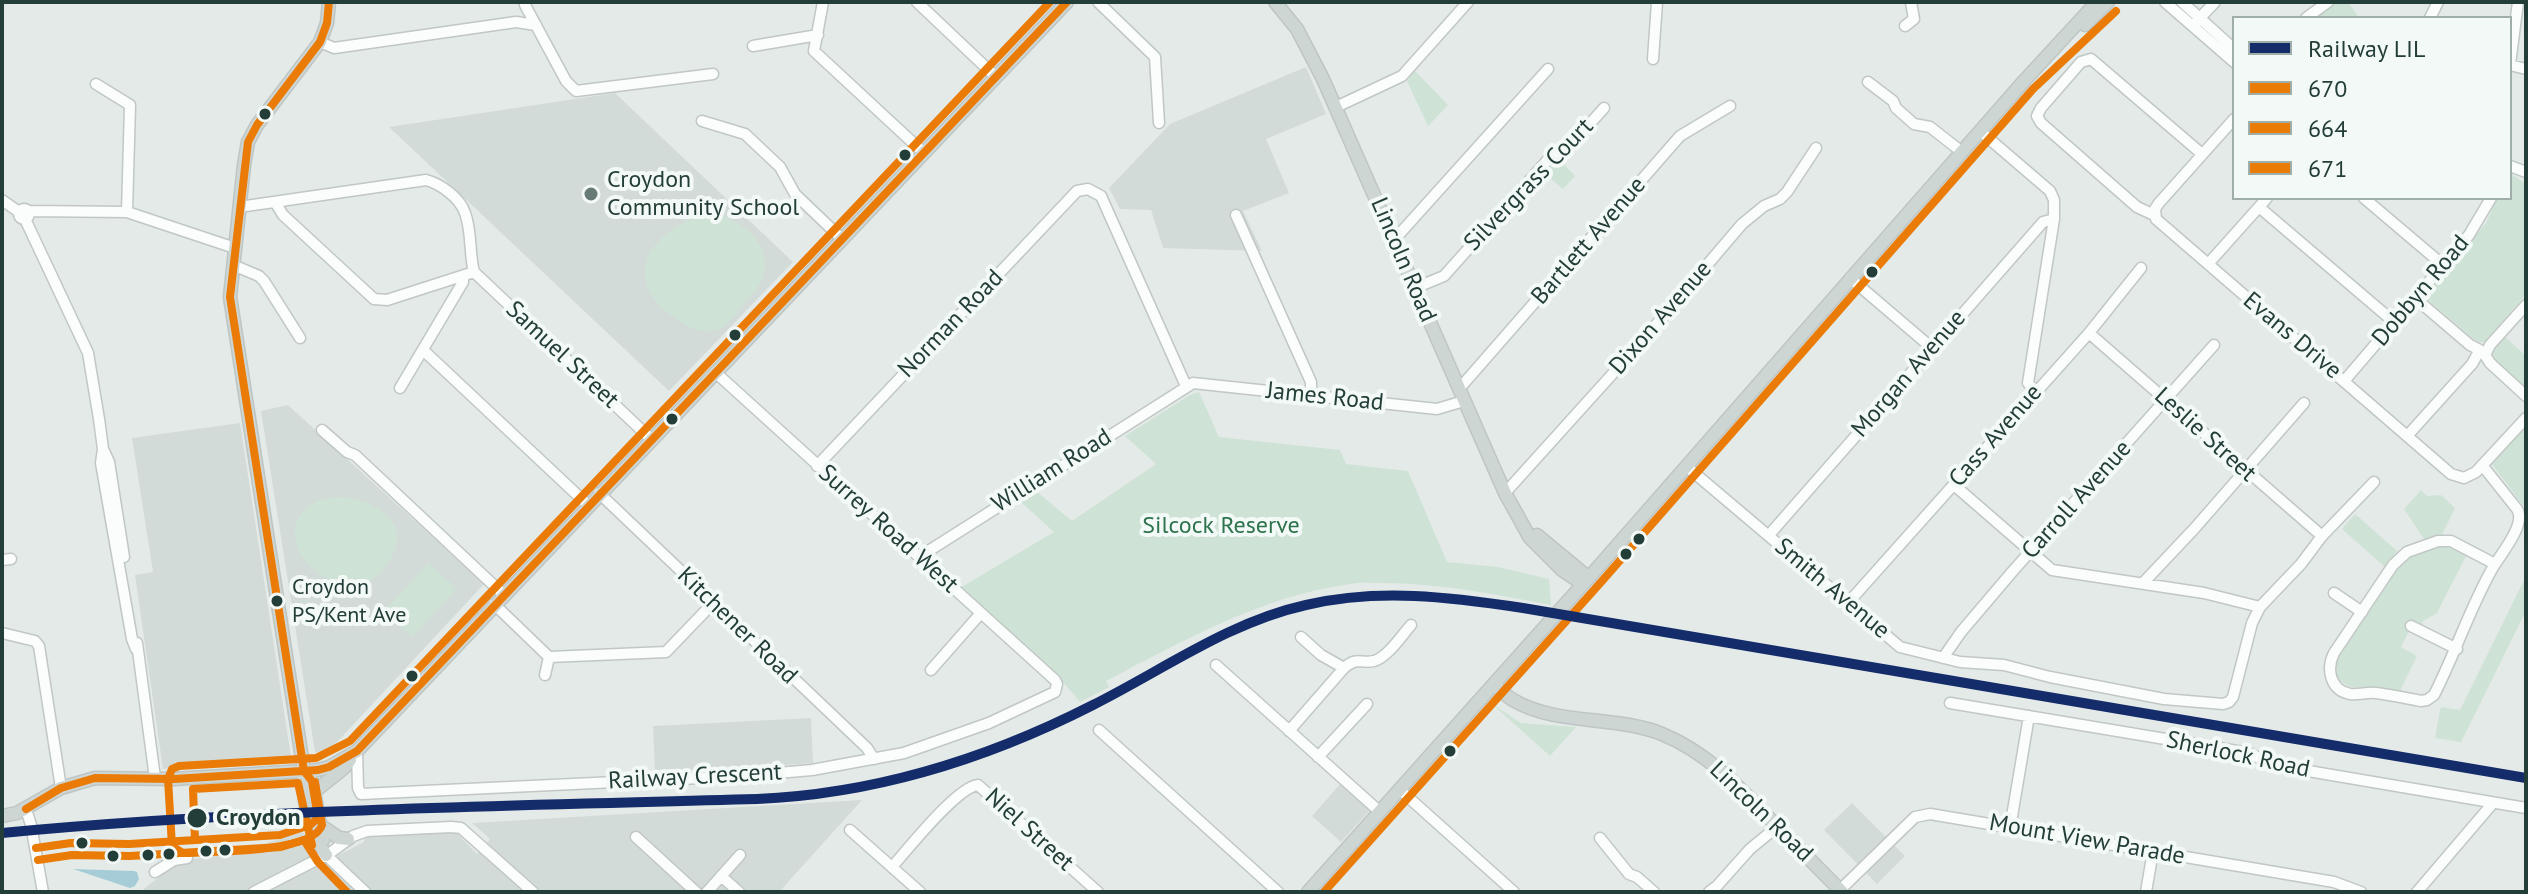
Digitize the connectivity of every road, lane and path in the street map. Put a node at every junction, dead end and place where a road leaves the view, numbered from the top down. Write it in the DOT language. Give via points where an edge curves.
graph roads {
  1 [pos="329,2"];
  2 [pos="823,2"];
  3 [pos="917,2"];
  4 [pos="1067,2"];
  5 [pos="1098,2"];
  6 [pos="1275,2"];
  7 [pos="1468,2"];
  8 [pos="1657,2"];
  9 [pos="1911,2"];
  10 [pos="2097,2"];
  11 [pos="2108,2"];
  12 [pos="2165,2"];
  13 [pos="2182,2"];
  14 [pos="2215,2"];
  15 [pos="2328,2"];
  16 [pos="2518,2"];
  17 [pos="525,4"];
  18 [pos="2309,16"];
  19 [pos="1913,19"];
  20 [pos="516,22"];
  21 [pos="2197,22"];
  22 [pos="536,25"];
  23 [pos="818,35"];
  24 [pos="320,42"];
  25 [pos="753,46"];
  26 [pos="2232,48"];
  27 [pos="2512,50"];
  28 [pos="1653,59"];
  29 [pos="2232,60"];
  30 [pos="1548,69"];
  31 [pos="713,74"];
  32 [pos="996,77"];
  33 [pos="2024,81"];
  34 [pos="1868,82"];
  35 [pos="96,84"];
  36 [pos="1730,106"];
  37 [pos="1336,107"];
  38 [pos="1604,108"];
  39 [pos="702,121"];
  40 [pos="2232,121"];
  41 [pos="1159,123"];
  42 [pos="1980,131"];
  43 [pos="1816,148"];
  44 [pos="1962,152"];
  45 [pos="924,153"];
  46 [pos="2202,154"];
  47 [pos="2,200"];
  48 [pos="2366,200"];
  49 [pos="2490,200"];
  50 [pos="275,202"];
  51 [pos="2263,202"];
  52 [pos="239,207"];
  53 [pos="127,212"];
  54 [pos="24,214"];
  55 [pos="1236,215"];
  56 [pos="2154,215"];
  57 [pos="2054,219"];
  58 [pos="842,239"];
  59 [pos="1394,240"];
  60 [pos="235,248"];
  61 [pos="2208,264"];
  62 [pos="233,265"];
  63 [pos="2443,265"];
  64 [pos="2141,268"];
  65 [pos="468,274"];
  66 [pos="1850,278"];
  67 [pos="1415,288"];
  68 [pos="2415,298"];
  69 [pos="2526,305"];
  70 [pos="2394,322"];
  71 [pos="2089,333"];
  72 [pos="300,338"];
  73 [pos="2214,345"];
  74 [pos="1932,348"];
  75 [pos="423,350"];
  76 [pos="2481,354"];
  77 [pos="715,372"];
  78 [pos="2345,380"];
  79 [pos="1186,386"];
  80 [pos="400,388"];
  81 [pos="2035,391"];
  82 [pos="1311,395"];
  83 [pos="1461,395"];
  84 [pos="2526,396"];
  85 [pos="2165,399"];
  86 [pos="2304,403"];
  87 [pos="2526,418"];
  88 [pos="322,430"];
  89 [pos="2408,435"];
  90 [pos="651,439"];
  91 [pos="2482,465"];
  92 [pos="817,466"];
  93 [pos="1686,466"];
  94 [pos="2246,471"];
  95 [pos="2374,482"];
  96 [pos="1954,485"];
  97 [pos="599,493"];
  98 [pos="1505,493"];
  99 [pos="588,505"];
  100 [pos="1523,522"];
  101 [pos="1769,535"];
  102 [pos="2322,536"];
  103 [pos="2030,553"];
  104 [pos="919,557"];
  105 [pos="2495,564"];
  106 [pos="1562,570"];
  107 [pos="1586,581"];
  108 [pos="2143,583"];
  109 [pos="2334,593"];
  110 [pos="499,599"];
  111 [pos="1568,602"];
  112 [pos="713,603"];
  113 [pos="1848,603"];
  114 [pos="2260,607"];
  115 [pos="2362,612"];
  116 [pos="981,613"];
  117 [pos="1411,625"];
  118 [pos="2411,626"];
  119 [pos="2,633"];
  120 [pos="1301,637"];
  121 [pos="2457,649"];
  122 [pos="549,657"];
  123 [pos="1943,658"];
  124 [pos="1216,665"];
  125 [pos="1344,668"];
  126 [pos="931,670"];
  127 [pos="545,675"];
  128 [pos="1494,684"];
  129 [pos="1057,688"];
  130 [pos="1950,703"];
  131 [pos="1367,704"];
  132 [pos="2029,716"];
  133 [pos="1099,730"];
  134 [pos="1289,731"];
  135 [pos="357,751"];
  136 [pos="1318,757"];
  137 [pos="874,759"];
  138 [pos="304,771"];
  139 [pos="155,778"];
  140 [pos="61,788"];
  141 [pos="1399,789"];
  142 [pos="314,792"];
  143 [pos="2493,803"];
  144 [pos="2526,808"];
  145 [pos="26,809"];
  146 [pos="1379,811"];
  147 [pos="2,816"];
  148 [pos="320,825"];
  149 [pos="1778,826"];
  150 [pos="2010,828"];
  151 [pos="850,830"];
  152 [pos="636,837"];
  153 [pos="1600,838"];
  154 [pos="348,839"];
  155 [pos="2153,851"];
  156 [pos="328,854"];
  157 [pos="740,855"];
  158 [pos="187,858"];
  159 [pos="892,867"];
  160 [pos="155,872"];
  161 [pos="721,876"];
  162 [pos="1841,891"];
  163 [pos="43,892"];
  164 [pos="254,892"];
  165 [pos="365,892"];
  166 [pos="533,892"];
  167 [pos="696,892"];
  168 [pos="707,892"];
  169 [pos="739,892"];
  170 [pos="920,892"];
  171 [pos="1098,892"];
  172 [pos="1278,892"];
  173 [pos="1308,892"];
  174 [pos="1514,892"];
  175 [pos="1654,892"];
  176 [pos="1709,892"];
  177 [pos="2146,892"];
  178 [pos="2361,892"];
  179 [pos="2417,892"];
  1 -- 24 [label="main road"];
  2 -- 23 [label="street"];
  3 -- 32 [label="street"];
  4 -- 32 [label="main road"];
  5 -- 41 [label="street" via="1155,57"];
  6 -- 37 [label="main road, Lincoln Road" via="1297,29"];
  7 -- 37 [label="street" via="1402,76"];
  8 -- 28 [label="street"];
  9 -- 19 [label="street"];
  10 -- 33 [label="main road"];
  11 -- 33 [label="main road"];
  12 -- 21 [label="street"];
  13 -- 21 [label="street"];
  14 -- 21 [label="street"];
  15 -- 18 [label="street"];
  16 -- 27 [label="street"];
  17 -- 20 [label="street"];
  17 -- 22 [label="street"];
  20 -- 22 [label="street"];
  20 -- 24 [label="street" via="344,47"];
  21 -- 26 [label="street"];
  21 -- 29 [label="street"];
  22 -- 31 [label="street" via="576,91"];
  23 -- 25 [label="street"];
  23 -- 45 [label="street" via="814,51"];
  24 -- 52 [label="main road" via="252,134"];
  30 -- 59 [label="street"];
  32 -- 45 [label="main road"];
  33 -- 42 [label="main road"];
  34 -- 44 [label="street" via="1914,124 1930,127"];
  35 -- 53 [label="street" via="130,105"];
  36 -- 83 [label="street, Bartlett Avenue" via="1680,136"];
  37 -- 59 [label="main road, Lincoln Road"];
  38 -- 67 [label="street, Silvergrass Court" via="1569,147 1553,154 1444,276"];
  39 -- 58 [label="street" via="745,134"];
  40 -- 46 [label="street"];
  42 -- 44 [label="main road"];
  42 -- 57 [label="street" via="2050,191"];
  43 -- 98 [label="street, Dixon Avenue" via="1787,192 1742,224"];
  44 -- 66 [label="main road"];
  45 -- 58 [label="main road"];
  46 -- 56 [label="street"];
  46 -- 56 [label="street, Evans Drive" via="2091,59 2081,62 2041,108 2041,123 2137,207"];
  47 -- 54 [label="street"];
  48 -- 63 [label="street"];
  49 -- 63 [label="street, Dobbyn Road"];
  50 -- 52 [label="street"];
  50 -- 65 [label="street" via="374,299 387,300"];
  50 -- 65 [label="street" via="434,182 466,214"];
  51 -- 61 [label="street"];
  51 -- 70 [label="street"];
  52 -- 60 [label="main road"];
  53 -- 54 [label="street"];
  53 -- 60 [label="street"];
  54 -- 139 [label="street" via="88,353 101,463"];
  55 -- 82 [label="street" via="1311,382"];
  56 -- 61 [label="street, Evans Drive"];
  57 -- 74 [label="street, Morgan Avenue" via="2043,222"];
  57 -- 81 [label="street" via="2028,383"];
  58 -- 77 [label="main road"];
  59 -- 67 [label="main road, Lincoln Road"];
  60 -- 62 [label="main road"];
  61 -- 78 [label="street, Evans Drive"];
  62 -- 72 [label="street" via="264,281"];
  62 -- 138 [label="main road" via="230,297"];
  63 -- 68 [label="street, Dobbyn Road"];
  64 -- 71 [label="street, Cass Avenue"];
  65 -- 75 [label="street"];
  65 -- 90 [label="street, Samuel Street"];
  66 -- 74 [label="street"];
  66 -- 93 [label="main road"];
  67 -- 83 [label="main road, Lincoln Road"];
  68 -- 70 [label="street, Dobbyn Road"];
  68 -- 76 [label="street"];
  69 -- 76 [label="street"];
  70 -- 78 [label="street, Dobbyn Road"];
  71 -- 81 [label="street, Cass Avenue"];
  71 -- 85 [label="street, Leslie Street"];
  73 -- 85 [label="street, Carroll Avenue"];
  74 -- 101 [label="street, Morgan Avenue"];
  75 -- 80 [label="street"];
  75 -- 99 [label="street"];
  76 -- 84 [label="street"];
  76 -- 89 [label="street"];
  77 -- 90 [label="main road"];
  77 -- 92 [label="street, Surrey Road West"];
  78 -- 89 [label="street, Evans Drive"];
  79 -- 82 [label="street, James Road" via="1201,383"];
  79 -- 92 [label="street, Norman Road" via="1101,196 1088,189 1077,191"];
  79 -- 104 [label="street, William Road"];
  81 -- 96 [label="street, Cass Avenue"];
  82 -- 83 [label="street, James Road" via="1437,409"];
  83 -- 98 [label="main road, Lincoln Road"];
  85 -- 94 [label="street, Leslie Street"];
  85 -- 103 [label="street, Carroll Avenue"];
  86 -- 94 [label="street"];
  87 -- 91 [label="street"];
  88 -- 110 [label="street" via="355,455"];
  89 -- 91 [label="street, Evans Drive" via="2456,476 2464,478"];
  90 -- 97 [label="main road"];
  91 -- 105 [label="street" via="2521,517"];
  92 -- 104 [label="street, Surrey Road West"];
  93 -- 101 [label="street, Smith Avenue"];
  93 -- 107 [label="main road"];
  94 -- 102 [label="street, Leslie Street"];
  94 -- 108 [label="street"];
  95 -- 102 [label="street"];
  96 -- 103 [label="street"];
  96 -- 113 [label="street, Cass Avenue"];
  97 -- 99 [label="main road"];
  97 -- 112 [label="street, Kitchener Road"];
  98 -- 100 [label="main road, Lincoln Road"];
  99 -- 110 [label="main road"];
  100 -- 106 [label="main road, Lincoln Road" via="1530,538"];
  100 -- 107 [label="main road, Lincoln Road"];
  101 -- 113 [label="street, Smith Avenue"];
  102 -- 114 [label="street"];
  103 -- 108 [label="street" via="2052,570"];
  103 -- 123 [label="street, Carroll Avenue"];
  104 -- 116 [label="street, Surrey Road West"];
  105 -- 115 [label="street" via="2451,541 2407,552"];
  105 -- 121 [label="street"];
  106 -- 107 [label="main road, Lincoln Road"];
  106 -- 111 [label="main road" via="1569,584"];
  107 -- 111 [label="main road"];
  108 -- 114 [label="street"];
  109 -- 115 [label="street"];
  110 -- 122 [label="street"];
  110 -- 135 [label="main road"];
  111 -- 128 [label="main road"];
  112 -- 122 [label="street" via="666,652"];
  112 -- 137 [label="street, Kitchener Road"];
  113 -- 123 [label="street, Smith Avenue" via="1900,647"];
  114 -- 123 [label="street, Smith Avenue" via="2233,697 2223,704 2164,699 2004,665"];
  115 -- 121 [label="street" via="2330,663 2331,679 2346,693 2427,700"];
  116 -- 126 [label="street"];
  116 -- 129 [label="street, Surrey Road West" via="1055,680"];
  117 -- 125 [label="street" via="1381,657"];
  118 -- 121 [label="street"];
  119 -- 140 [label="street" via="39,646"];
  120 -- 125 [label="street"];
  122 -- 127 [label="street"];
  124 -- 134 [label="street"];
  125 -- 134 [label="street"];
  128 -- 141 [label="main road"];
  128 -- 149 [label="main road, Lincoln Road" via="1532,709 1639,726 1676,740 1715,765"];
  129 -- 137 [label="street, Railway Crescent" via="989,723"];
  130 -- 132 [label="street, Sherlock Road"];
  131 -- 136 [label="street"];
  132 -- 143 [label="street, Sherlock Road" via="2249,753 2273,765"];
  132 -- 150 [label="street"];
  133 -- 172 [label="street"];
  134 -- 136 [label="street"];
  135 -- 137 [label="street, Railway Crescent" via="361,794 743,776"];
  135 -- 138 [label="main road" via="329,767"];
  135 -- 142 [label="main road"];
  136 -- 146 [label="street"];
  138 -- 139 [label="main road"];
  138 -- 142 [label="main road"];
  138 -- 156 [label="main road" via="308,819"];
  139 -- 140 [label="main road" via="95,778"];
  140 -- 145 [label="main road"];
  141 -- 146 [label="main road"];
  141 -- 174 [label="street"];
  142 -- 148 [label="main road"];
  143 -- 144 [label="street, Sherlock Road"];
  143 -- 179 [label="street"];
  145 -- 147 [label="main road"];
  145 -- 163 [label="street"];
  146 -- 173 [label="main road"];
  148 -- 154 [label="main road"];
  148 -- 156 [label="main road"];
  149 -- 162 [label="main road, Lincoln Road"];
  149 -- 176 [label="street"];
  150 -- 155 [label="street, Mount View Parade"];
  150 -- 162 [label="street, Mount View Parade" via="1919,815"];
  151 -- 159 [label="street"];
  152 -- 167 [label="street"];
  153 -- 175 [label="street" via="1629,874"];
  154 -- 156 [label="street"];
  154 -- 166 [label="street" via="367,831 455,827"];
  155 -- 177 [label="street"];
  155 -- 178 [label="street, Mount View Parade" via="2340,883"];
  156 -- 164 [label="street"];
  156 -- 165 [label="street"];
  157 -- 161 [label="street"];
  158 -- 160 [label="street"];
  159 -- 170 [label="street"];
  159 -- 171 [label="street, Niel Street" via="965,789 978,785"];
  161 -- 168 [label="street"];
  161 -- 169 [label="street"];
}
